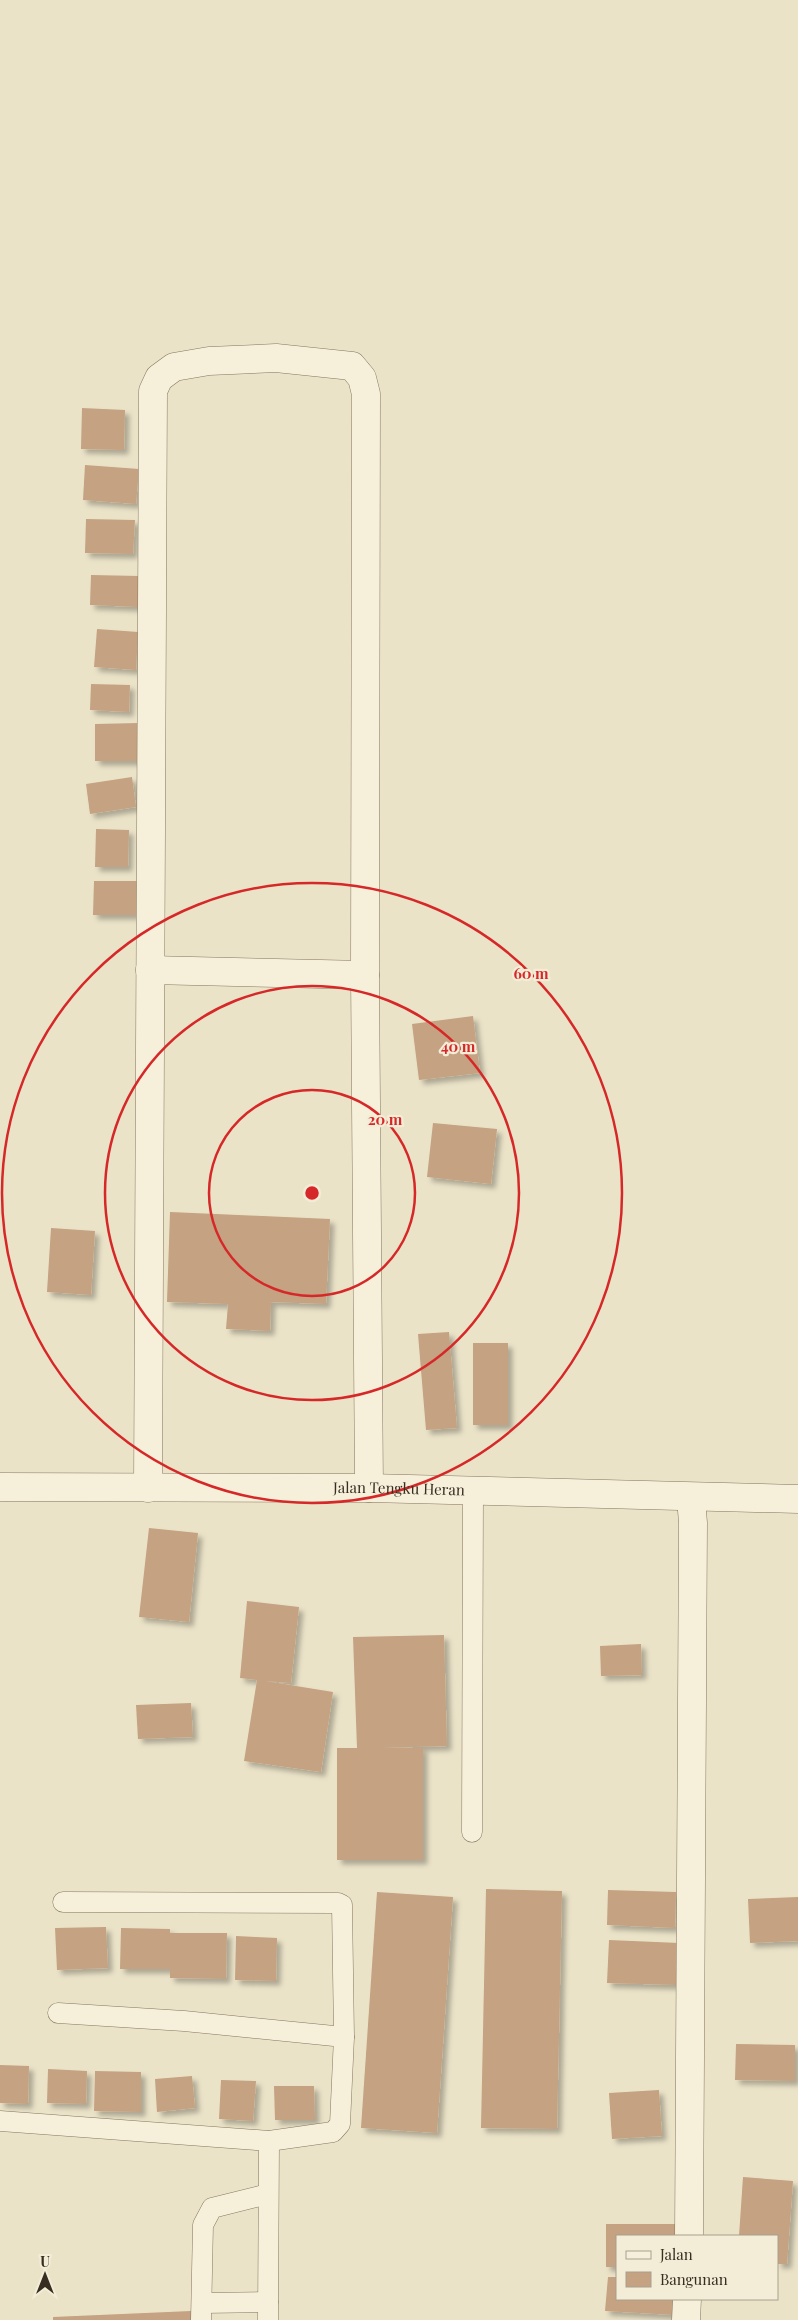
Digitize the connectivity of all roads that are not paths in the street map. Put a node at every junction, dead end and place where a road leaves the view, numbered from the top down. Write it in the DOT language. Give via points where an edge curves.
graph roads {
  1 [pos="150,970"];
  2 [pos="365,974"];
  3 [pos="0,1488"];
  4 [pos="148,1488"];
  5 [pos="369,1488"];
  6 [pos="473,1492"];
  7 [pos="691,1498"];
  8 [pos="798,1499"];
  9 [pos="472,1832"];
  10 [pos="63,1902"];
  11 [pos="58,2013"];
  12 [pos="344,2038"];
  13 [pos="0,2120"];
  14 [pos="269,2142"];
  15 [pos="268,2194"];
  16 [pos="689,2235"];
  17 [pos="687,2300"];
  18 [pos="268,2311"];
  19 [pos="201,2312"];
  20 [pos="686,2320"];
  1 -- 2 [label="street"];
  1 -- 2 [label="street" via="154,391 159,378 174,367 209,361 276,358 352,366 362,378 366,394"];
  1 -- 4 [label="street"];
  2 -- 5 [label="street"];
  3 -- 4 [label="street, Jalan Tengku Heran"];
  4 -- 5 [label="street, Jalan Tengku Heran"];
  5 -- 6 [label="street, Jalan Tengku Heran"];
  6 -- 7 [label="street, Jalan Tengku Heran"];
  6 -- 9 [label="lane"];
  7 -- 8 [label="street, Jalan Tengku Heran"];
  7 -- 16 [label="street"];
  10 -- 12 [label="lane" via="338,1903 344,1910"];
  11 -- 12 [label="lane"];
  12 -- 14 [label="lane" via="340,2124 333,2132"];
  13 -- 14 [label="lane"];
  14 -- 15 [label="lane"];
  15 -- 18 [label="lane"];
  15 -- 19 [label="lane" via="212,2208 203,2226"];
  17 -- 20 [label="street"];
  18 -- 19 [label="lane"];
}
